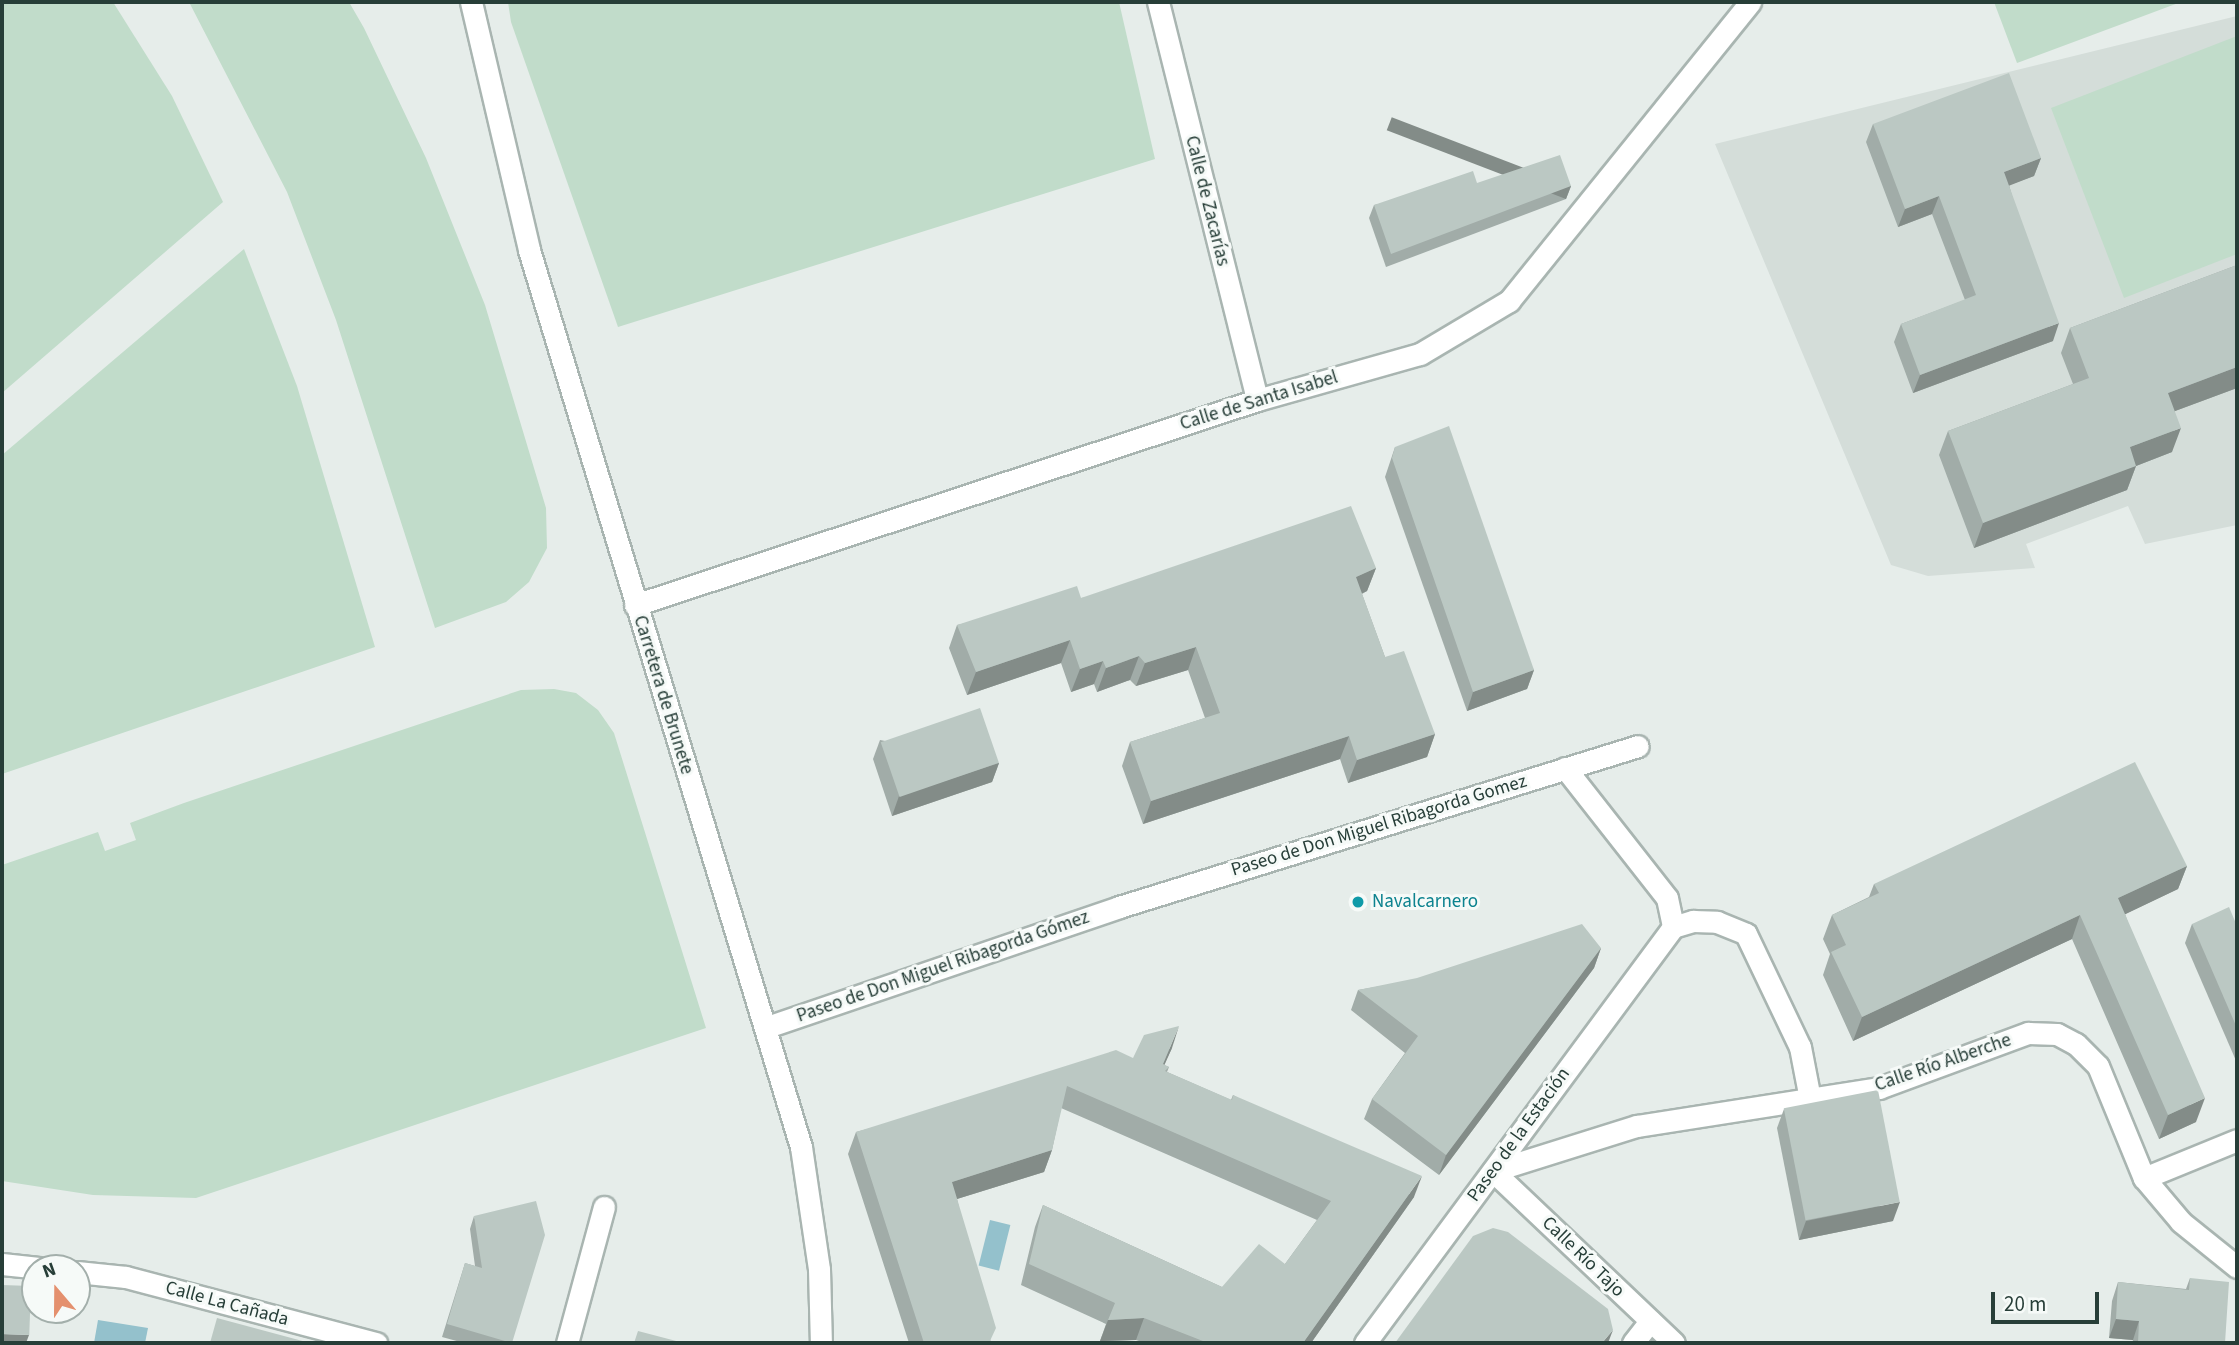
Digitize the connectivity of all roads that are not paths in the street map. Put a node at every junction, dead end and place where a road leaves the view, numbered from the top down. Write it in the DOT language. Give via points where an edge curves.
graph roads {
  1 [pos="471,2"];
  2 [pos="1158,2"];
  3 [pos="1750,2"];
  4 [pos="1256,400"];
  5 [pos="635,605"];
  6 [pos="1638,746"];
  7 [pos="1565,768"];
  8 [pos="1119,907"];
  9 [pos="1672,927"];
  10 [pos="767,1027"];
  11 [pos="1810,1098"];
  12 [pos="2237,1140"];
  13 [pos="1493,1171"];
  14 [pos="2144,1178"];
  15 [pos="604,1207"];
  16 [pos="2,1264"];
  17 [pos="21,1266"];
  18 [pos="2237,1267"];
  19 [pos="91,1273"];
  20 [pos="1650,1321"];
  21 [pos="820,1337"];
  22 [pos="376,1343"];
  23 [pos="567,1343"];
  24 [pos="1365,1343"];
  25 [pos="1633,1343"];
  26 [pos="1674,1343"];
  1 -- 5 [label="street, Carretera de Brunete" via="483,70 529,250"];
  2 -- 4 [label="street, Calle de Zacarías"];
  3 -- 4 [label="street, Calle de Santa Isabel" via="1509,301 1420,354"];
  4 -- 5 [label="street, Calle de Santa Isabel"];
  5 -- 10 [label="street, Carretera de Brunete"];
  6 -- 7 [label="street, Paseo de Don Miguel Ribagorda Gomez"];
  7 -- 8 [label="street, Paseo de Don Miguel Ribagorda Gomez"];
  7 -- 9 [label="street" via="1667,898"];
  8 -- 10 [label="street, Paseo de Don Miguel Ribagorda Gómez"];
  9 -- 11 [label="street" via="1693,921 1717,922 1746,934 1800,1047"];
  9 -- 13 [label="street, Paseo de la Estación"];
  10 -- 21 [label="street, Carretera de Brunete" via="802,1147 819,1269"];
  11 -- 13 [label="street, Calle Río Alberche" via="1637,1126"];
  11 -- 14 [label="street, Calle Río Alberche" via="1879,1088 2028,1033 2057,1034 2076,1044 2098,1066"];
  12 -- 14 [label="street"];
  13 -- 20 [label="street, Calle Río Tajo"];
  13 -- 24 [label="street, Paseo de la Estación"];
  14 -- 18 [label="street, Calle Río Alberche" via="2181,1222"];
  15 -- 23 [label="street"];
  16 -- 17 [label="street"];
  19 -- 22 [label="street, Calle La Cañada" via="126,1277"];
  20 -- 25 [label="street"];
  20 -- 26 [label="street, Calle Río Tajo"];
}
